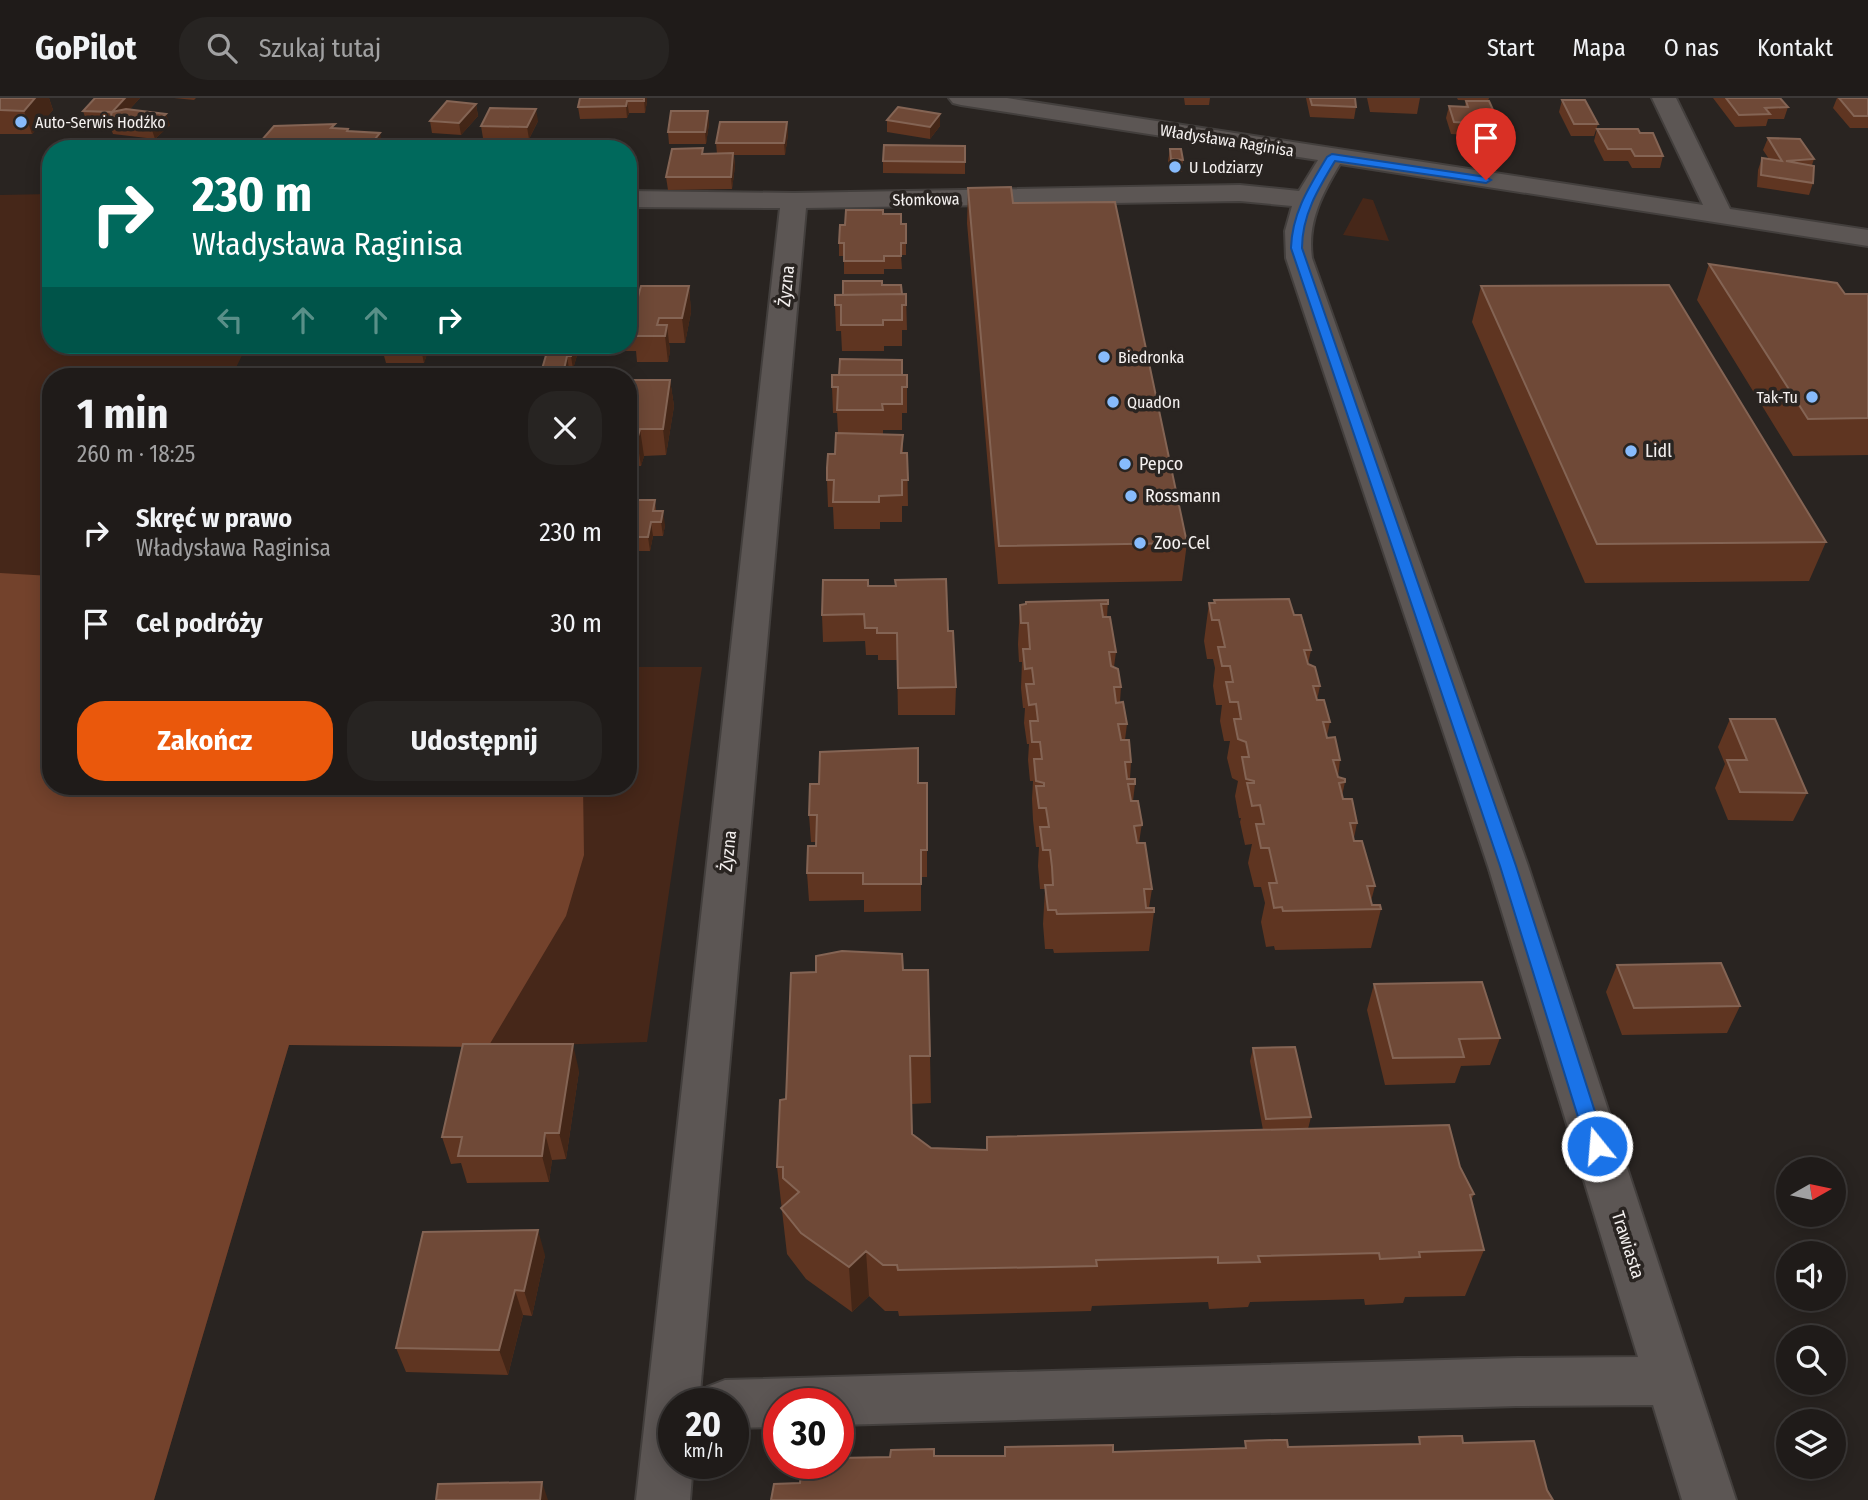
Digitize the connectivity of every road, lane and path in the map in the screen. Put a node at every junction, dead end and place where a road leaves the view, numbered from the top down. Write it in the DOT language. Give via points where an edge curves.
graph roads {
  1 [pos="961,98"];
  2 [pos="1664,98"];
  3 [pos="1332,157"];
  4 [pos="637,200"];
  5 [pos="1307,200"];
  6 [pos="794,201"];
  7 [pos="1721,216"];
  8 [pos="1868,239"];
  9 [pos="1671,1381"];
  10 [pos="675,1388"];
  11 [pos="749,1403"];
  12 [pos="665,1479"];
  13 [pos="663,1500"];
  14 [pos="1709,1500"];
  1 -- 3 [label="street, Władysława Raginisa"];
  2 -- 7 [label="street"];
  3 -- 5 [label="street, Trawiasta"];
  3 -- 7 [label="street, Władysława Raginisa"];
  4 -- 6 [label="street, Słomkowa"];
  5 -- 6 [label="street, Słomkowa" via="1227,193"];
  5 -- 9 [label="street, Trawiasta" via="1297,231 1298,258 1508,866"];
  6 -- 10 [label="street, Żyzna"];
  7 -- 8 [label="street, Władysława Raginisa"];
  9 -- 11 [label="street"];
  9 -- 14 [label="street, Trawiasta"];
  12 -- 13 [label="street, Żyzna"];
}
